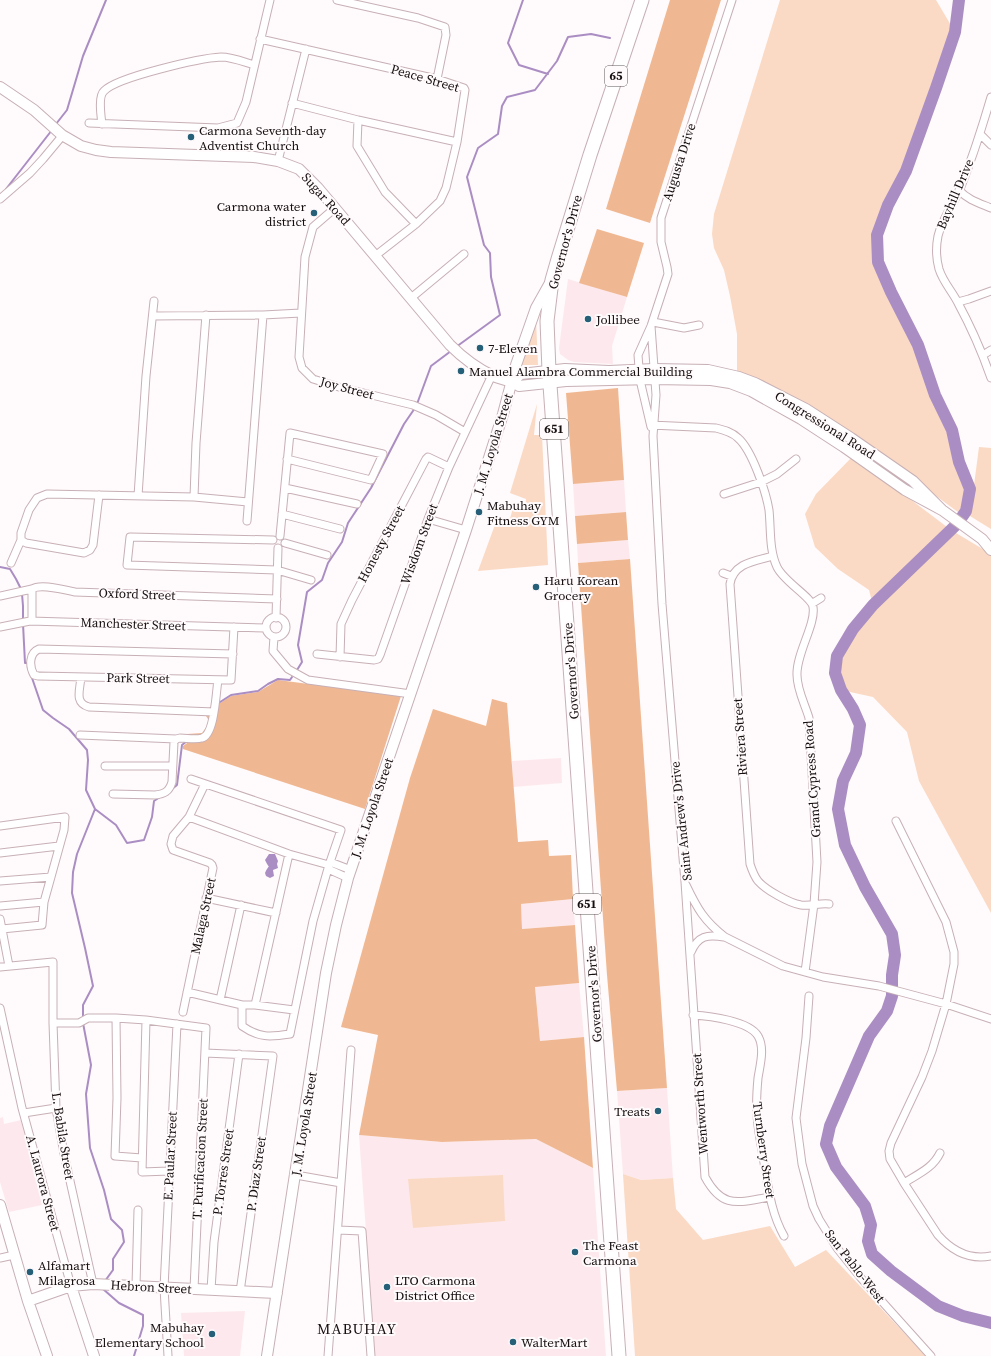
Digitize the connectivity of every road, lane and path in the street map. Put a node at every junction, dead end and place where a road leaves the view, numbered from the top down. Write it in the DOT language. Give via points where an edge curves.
graph roads {
  1 [pos="270,0"];
  2 [pos="337,0"];
  3 [pos="732,0"];
  4 [pos="639,2"];
  5 [pos="260,39"];
  6 [pos="306,49"];
  7 [pos="254,65"];
  8 [pos="437,79"];
  9 [pos="0,87"];
  10 [pos="991,97"];
  11 [pos="292,103"];
  12 [pos="358,120"];
  13 [pos="89,123"];
  14 [pos="102,124"];
  15 [pos="980,134"];
  16 [pos="62,135"];
  17 [pos="457,142"];
  18 [pos="991,144"];
  19 [pos="278,161"];
  20 [pos="960,190"];
  21 [pos="0,198"];
  22 [pos="335,208"];
  23 [pos="991,208"];
  24 [pos="416,224"];
  25 [pos="464,254"];
  26 [pos="375,256"];
  27 [pos="552,280"];
  28 [pos="991,291"];
  29 [pos="411,298"];
  30 [pos="154,301"];
  31 [pos="958,302"];
  32 [pos="301,313"];
  33 [pos="206,315"];
  34 [pos="263,315"];
  35 [pos="153,316"];
  36 [pos="652,324"];
  37 [pos="699,325"];
  38 [pos="991,350"];
  39 [pos="983,354"];
  40 [pos="654,374"];
  41 [pos="492,375"];
  42 [pos="640,375"];
  43 [pos="550,376"];
  44 [pos="991,378"];
  45 [pos="512,381"];
  46 [pos="652,425"];
  47 [pos="465,432"];
  48 [pos="287,459"];
  49 [pos="796,460"];
  50 [pos="449,466"];
  51 [pos="762,482"];
  52 [pos="285,488"];
  53 [pos="724,494"];
  54 [pos="99,495"];
  55 [pos="138,496"];
  56 [pos="194,497"];
  57 [pos="248,502"];
  58 [pos="357,504"];
  59 [pos="282,514"];
  60 [pos="428,519"];
  61 [pos="247,521"];
  62 [pos="340,530"];
  63 [pos="466,530"];
  64 [pos="280,536"];
  65 [pos="21,540"];
  66 [pos="273,540"];
  67 [pos="986,540"];
  68 [pos="285,543"];
  69 [pos="278,548"];
  70 [pos="991,550"];
  71 [pos="327,555"];
  72 [pos="773,556"];
  73 [pos="11,564"];
  74 [pos="278,570"];
  75 [pos="723,573"];
  76 [pos="731,576"];
  77 [pos="312,580"];
  78 [pos="32,589"];
  79 [pos="0,596"];
  80 [pos="821,598"];
  81 [pos="277,599"];
  82 [pos="813,603"];
  83 [pos="276,618"];
  84 [pos="32,621"];
  85 [pos="0,627"];
  86 [pos="234,627"];
  87 [pos="266,628"];
  88 [pos="274,637"];
  89 [pos="233,654"];
  90 [pos="317,654"];
  91 [pos="340,656"];
  92 [pos="81,678"];
  93 [pos="218,680"];
  94 [pos="411,694"];
  95 [pos="214,712"];
  96 [pos="80,735"];
  97 [pos="176,739"];
  98 [pos="105,766"];
  99 [pos="172,766"];
  100 [pos="191,779"];
  101 [pos="205,784"];
  102 [pos="113,794"];
  103 [pos="189,817"];
  104 [pos="896,822"];
  105 [pos="0,826"];
  106 [pos="59,846"];
  107 [pos="0,852"];
  108 [pos="289,854"];
  109 [pos="329,865"];
  110 [pos="345,872"];
  111 [pos="51,877"];
  112 [pos="0,881"];
  113 [pos="685,882"];
  114 [pos="206,898"];
  115 [pos="44,902"];
  116 [pos="814,904"];
  117 [pos="829,904"];
  118 [pos="242,905"];
  119 [pos="0,906"];
  120 [pos="276,913"];
  121 [pos="0,919"];
  122 [pos="2,929"];
  123 [pos="725,937"];
  124 [pos="954,952"];
  125 [pos="690,954"];
  126 [pos="961,959"];
  127 [pos="9,966"];
  128 [pos="0,967"];
  129 [pos="805,972"];
  130 [pos="187,992"];
  131 [pos="809,996"];
  132 [pos="220,1000"];
  133 [pos="946,1004"];
  134 [pos="255,1005"];
  135 [pos="242,1006"];
  136 [pos="0,1008"];
  137 [pos="294,1010"];
  138 [pos="183,1012"];
  139 [pos="693,1015"];
  140 [pos="116,1018"];
  141 [pos="991,1019"];
  142 [pos="146,1020"];
  143 [pos="53,1023"];
  144 [pos="177,1024"];
  145 [pos="351,1050"];
  146 [pos="205,1053"];
  147 [pos="239,1054"];
  148 [pos="56,1108"];
  149 [pos="24,1113"];
  150 [pos="940,1153"];
  151 [pos="142,1158"];
  152 [pos="169,1171"];
  153 [pos="296,1175"];
  154 [pos="341,1183"];
  155 [pos="904,1183"];
  156 [pos="770,1197"];
  157 [pos="0,1205"];
  158 [pos="138,1210"];
  159 [pos="338,1230"];
  160 [pos="784,1236"];
  161 [pos="14,1255"];
  162 [pos="991,1256"];
  163 [pos="0,1258"];
  164 [pos="100,1284"];
  165 [pos="71,1286"];
  166 [pos="136,1286"];
  167 [pos="164,1288"];
  168 [pos="194,1289"];
  169 [pos="211,1290"];
  170 [pos="240,1292"];
  171 [pos="278,1293"];
  172 [pos="28,1301"];
  173 [pos="47,1356"];
  174 [pos="94,1356"];
  175 [pos="168,1356"];
  176 [pos="267,1356"];
  177 [pos="328,1356"];
  178 [pos="371,1356"];
  179 [pos="619,1356"];
  180 [pos="931,1356"];
  1 -- 5 [label="street"];
  2 -- 8 [label="street" via="418,18 444,27 446,35"];
  3 -- 36 [label="street, Augusta Drive" via="661,218 661,242 668,274"];
  4 -- 27 [label="highway, Governor's Drive / 65"];
  5 -- 6 [label="street, Peace Street"];
  5 -- 7 [label="street"];
  6 -- 8 [label="street, Peace Street"];
  6 -- 11 [label="street"];
  7 -- 14 [label="street" via="223,57 212,58 176,65 114,84 102,91"];
  7 -- 14 [label="street" via="246,102 237,123 218,128"];
  8 -- 17 [label="street, Peace Street" via="465,90"];
  9 -- 16 [label="main road, Sugar Road"];
  10 -- 15 [label="street, Bayhill Drive"];
  11 -- 12 [label="street"];
  11 -- 19 [label="street"];
  12 -- 17 [label="street"];
  12 -- 24 [label="street" via="357,146 385,192"];
  13 -- 14 [label="street"];
  15 -- 18 [label="street"];
  15 -- 20 [label="street, Bayhill Drive"];
  16 -- 19 [label="main road, Sugar Road" via="81,146 111,152"];
  16 -- 21 [label="street" via="30,173"];
  17 -- 24 [label="street, Peace Street" via="446,188 440,201"];
  19 -- 22 [label="main road, Sugar Road" via="304,174"];
  20 -- 23 [label="street" via="965,196"];
  20 -- 31 [label="street, Bayhill Drive" via="940,227 937,248 939,269"];
  22 -- 26 [label="main road, Sugar Road"];
  22 -- 32 [label="street, Joy Street" via="313,227 305,257"];
  24 -- 26 [label="street, Peace Street"];
  25 -- 29 [label="street"];
  26 -- 29 [label="main road, Sugar Road"];
  27 -- 43 [label="highway, Governor's Drive / 65" via="547,321"];
  27 -- 45 [label="main road, J. M. Loyola Street / 65" via="536,308"];
  28 -- 31 [label="street"];
  29 -- 41 [label="main road, Sugar Road" via="460,356"];
  30 -- 35 [label="street"];
  31 -- 39 [label="street, Bayhill Drive"];
  32 -- 34 [label="street"];
  32 -- 47 [label="street, Joy Street" via="299,357 302,368 313,379 416,406"];
  33 -- 34 [label="street"];
  33 -- 35 [label="street"];
  33 -- 56 [label="street"];
  34 -- 57 [label="street"];
  35 -- 55 [label="street"];
  36 -- 37 [label="street" via="684,328"];
  36 -- 40 [label="street, Augusta Drive"];
  36 -- 42 [label="street, Augusta Drive" via="638,355"];
  38 -- 39 [label="street"];
  39 -- 44 [label="street, Bayhill Drive"];
  40 -- 42 [label="main road, Congressional Road"];
  40 -- 46 [label="street, Saint Andrew's Drive" via="656,396"];
  40 -- 67 [label="main road, Congressional Road" via="708,370 732,374 755,383 806,409 851,438 912,481 943,511"];
  41 -- 45 [label="main road, Sugar Road"];
  41 -- 47 [label="street, Wisdom Street"];
  42 -- 43 [label="main road, Congressional Road"];
  42 -- 46 [label="street, Saint Andrew's Drive"];
  43 -- 45 [label="main road, Sugar Road" via="519,386"];
  43 -- 179 [label="highway, Governor's Drive / 651"];
  45 -- 63 [label="main road, J. M. Loyola Street / 65"];
  46 -- 51 [label="street" via="716,428 730,433 739,438"];
  46 -- 113 [label="street, Saint Andrew's Drive" via="662,604"];
  47 -- 50 [label="street, Wisdom Street"];
  48 -- 48 [label="street" via="371,480 383,454 290,433"];
  48 -- 52 [label="street"];
  49 -- 51 [label="street"];
  50 -- 60 [label="street, Wisdom Street"];
  50 -- 91 [label="street, Honesty Street" via="432,458 426,459 366,570 341,624"];
  51 -- 53 [label="street"];
  51 -- 72 [label="street"];
  52 -- 58 [label="street"];
  52 -- 59 [label="street"];
  54 -- 55 [label="street"];
  54 -- 65 [label="street" via="47,494 37,498 28,510"];
  54 -- 65 [label="street" via="90,550 84,553"];
  55 -- 56 [label="street"];
  56 -- 57 [label="street"];
  57 -- 61 [label="street"];
  59 -- 62 [label="street"];
  59 -- 64 [label="street"];
  60 -- 63 [label="street"];
  60 -- 91 [label="street, Wisdom Street" via="378,659"];
  63 -- 94 [label="main road, J. M. Loyola Street / 65"];
  64 -- 66 [label="street"];
  64 -- 68 [label="street" via="285,539"];
  65 -- 73 [label="street"];
  66 -- 69 [label="street"];
  66 -- 74 [label="street" via="130,537 127,565"];
  67 -- 70 [label="main road, Congressional Road"];
  68 -- 69 [label="street" via="282,548"];
  68 -- 71 [label="street"];
  69 -- 74 [label="street"];
  72 -- 76 [label="street" via="741,566"];
  72 -- 82 [label="street" via="777,568 786,580"];
  74 -- 77 [label="street"];
  74 -- 81 [label="street"];
  75 -- 76 [label="street"];
  76 -- 116 [label="street, Riviera Street" via="750,864 757,880 765,886 799,904"];
  78 -- 79 [label="street, Oxford Street"];
  78 -- 81 [label="street, Oxford Street" via="44,587 75,592"];
  78 -- 84 [label="street"];
  80 -- 82 [label="street"];
  81 -- 83 [label="street"];
  82 -- 116 [label="street, Grand Cypress Road" via="814,610 797,674 801,698 809,718 817,862"];
  83 -- 87 [label="street" via="270,619"];
  83 -- 88 [label="street" via="284,622 285,628 283,634"];
  84 -- 85 [label="street, Manchester Street"];
  84 -- 86 [label="street, Manchester Street"];
  86 -- 87 [label="street, Manchester Street"];
  86 -- 89 [label="street, Park Street"];
  87 -- 88 [label="street"];
  88 -- 94 [label="street" via="273,651 288,669 308,680"];
  89 -- 92 [label="street, Park Street" via="50,648 34,651 31,656 34,675"];
  89 -- 93 [label="street, Park Street" via="231,680"];
  90 -- 91 [label="street, Wisdom Street"];
  92 -- 93 [label="street, Park Street"];
  92 -- 95 [label="street" via="80,702 89,707"];
  93 -- 95 [label="street"];
  94 -- 110 [label="main road, J. M. Loyola Street / 65"];
  95 -- 97 [label="street" via="207,736"];
  96 -- 97 [label="street"];
  97 -- 99 [label="street"];
  98 -- 99 [label="street"];
  99 -- 102 [label="street" via="170,788 167,792"];
  100 -- 101 [label="street"];
  101 -- 103 [label="street, Malaga Street"];
  101 -- 109 [label="street" via="341,830"];
  103 -- 108 [label="street"];
  103 -- 114 [label="street, Malaga Street" via="173,836 171,844 173,850 212,864"];
  104 -- 124 [label="street" via="946,922"];
  105 -- 106 [label="street" via="65,817"];
  106 -- 107 [label="street"];
  106 -- 111 [label="street"];
  108 -- 109 [label="street"];
  108 -- 120 [label="street"];
  109 -- 110 [label="street"];
  109 -- 137 [label="street" via="313,921"];
  110 -- 153 [label="main road, J. M. Loyola Street / 65" via="326,973"];
  111 -- 112 [label="street"];
  111 -- 115 [label="street"];
  113 -- 123 [label="street, Saint Andrew's Drive" via="704,917"];
  113 -- 125 [label="street, Wentworth Street"];
  114 -- 118 [label="street"];
  114 -- 130 [label="street, Malaga Street"];
  115 -- 119 [label="street"];
  115 -- 122 [label="street" via="42,925"];
  116 -- 117 [label="street, Riviera Street"];
  116 -- 129 [label="street, Grand Cypress Road"];
  118 -- 120 [label="street"];
  118 -- 132 [label="street"];
  120 -- 134 [label="street"];
  121 -- 122 [label="street"];
  122 -- 127 [label="street"];
  123 -- 125 [label="street" via="705,936 694,945"];
  123 -- 129 [label="street, Saint Andrew's Drive" via="777,963"];
  124 -- 126 [label="street"];
  124 -- 133 [label="street"];
  125 -- 139 [label="street, Wentworth Street"];
  127 -- 128 [label="street"];
  127 -- 143 [label="street, L. Babila Street" via="53,962"];
  129 -- 133 [label="street, Saint Andrew's Drive" via="879,986"];
  130 -- 132 [label="street"];
  130 -- 138 [label="street, Malaga Street"];
  131 -- 180 [label="street, San Pablo-West" via="796,1118 802,1164 813,1206 819,1220 851,1266"];
  132 -- 135 [label="street"];
  133 -- 141 [label="street, Saint Andrew's Drive"];
  133 -- 155 [label="street" via="922,1077 889,1151 890,1159"];
  134 -- 135 [label="street"];
  134 -- 137 [label="street"];
  135 -- 137 [label="street" via="242,1026 251,1032 270,1037 290,1034"];
  136 -- 149 [label="street, A. Laurora Street"];
  139 -- 156 [label="street, Turnberry Street" via="716,1017 761,1034 757,1112"];
  139 -- 156 [label="street, Wentworth Street" via="705,1177 711,1188 732,1202"];
  140 -- 142 [label="street"];
  140 -- 143 [label="street" via="88,1018 79,1022"];
  140 -- 151 [label="street" via="115,1156"];
  142 -- 144 [label="street"];
  142 -- 151 [label="street"];
  143 -- 148 [label="street, L. Babila Street"];
  144 -- 146 [label="street, T. Purificacion Street" via="206,1028"];
  144 -- 152 [label="street, E. Paular Street"];
  145 -- 154 [label="street"];
  146 -- 147 [label="street"];
  146 -- 168 [label="street, T. Purificacion Street"];
  147 -- 169 [label="street, P. Torres Street" via="214,1242"];
  147 -- 170 [label="street, P. Diaz Street" via="272,1056"];
  148 -- 149 [label="street"];
  148 -- 164 [label="street, L. Babila Street" via="64,1154"];
  149 -- 165 [label="street, A. Laurora Street"];
  150 -- 155 [label="street" via="932,1166"];
  151 -- 152 [label="street" via="142,1172"];
  152 -- 167 [label="street, E. Paular Street"];
  153 -- 154 [label="street"];
  153 -- 171 [label="main road, J. M. Loyola Street / 65"];
  154 -- 159 [label="street"];
  155 -- 162 [label="street" via="945,1243 964,1254 975,1257"];
  156 -- 160 [label="street, Turnberry Street" via="773,1213"];
  157 -- 161 [label="main road"];
  158 -- 166 [label="street"];
  159 -- 177 [label="street"];
  159 -- 178 [label="street" via="362,1231"];
  161 -- 163 [label="street"];
  161 -- 172 [label="main road"];
  164 -- 165 [label="main road, Hebron Street"];
  164 -- 166 [label="main road, Hebron Street"];
  165 -- 172 [label="main road, Hebron Street"];
  165 -- 174 [label="main road, A. Laurora Street"];
  166 -- 167 [label="main road, Hebron Street"];
  167 -- 168 [label="main road, Hebron Street"];
  167 -- 175 [label="street, E. Paular Street"];
  168 -- 169 [label="main road, Hebron Street"];
  169 -- 170 [label="main road, Hebron Street"];
  170 -- 171 [label="main road, Hebron Street"];
  171 -- 176 [label="main road, J. M. Loyola Street / 65"];
  172 -- 173 [label="main road"];
}
